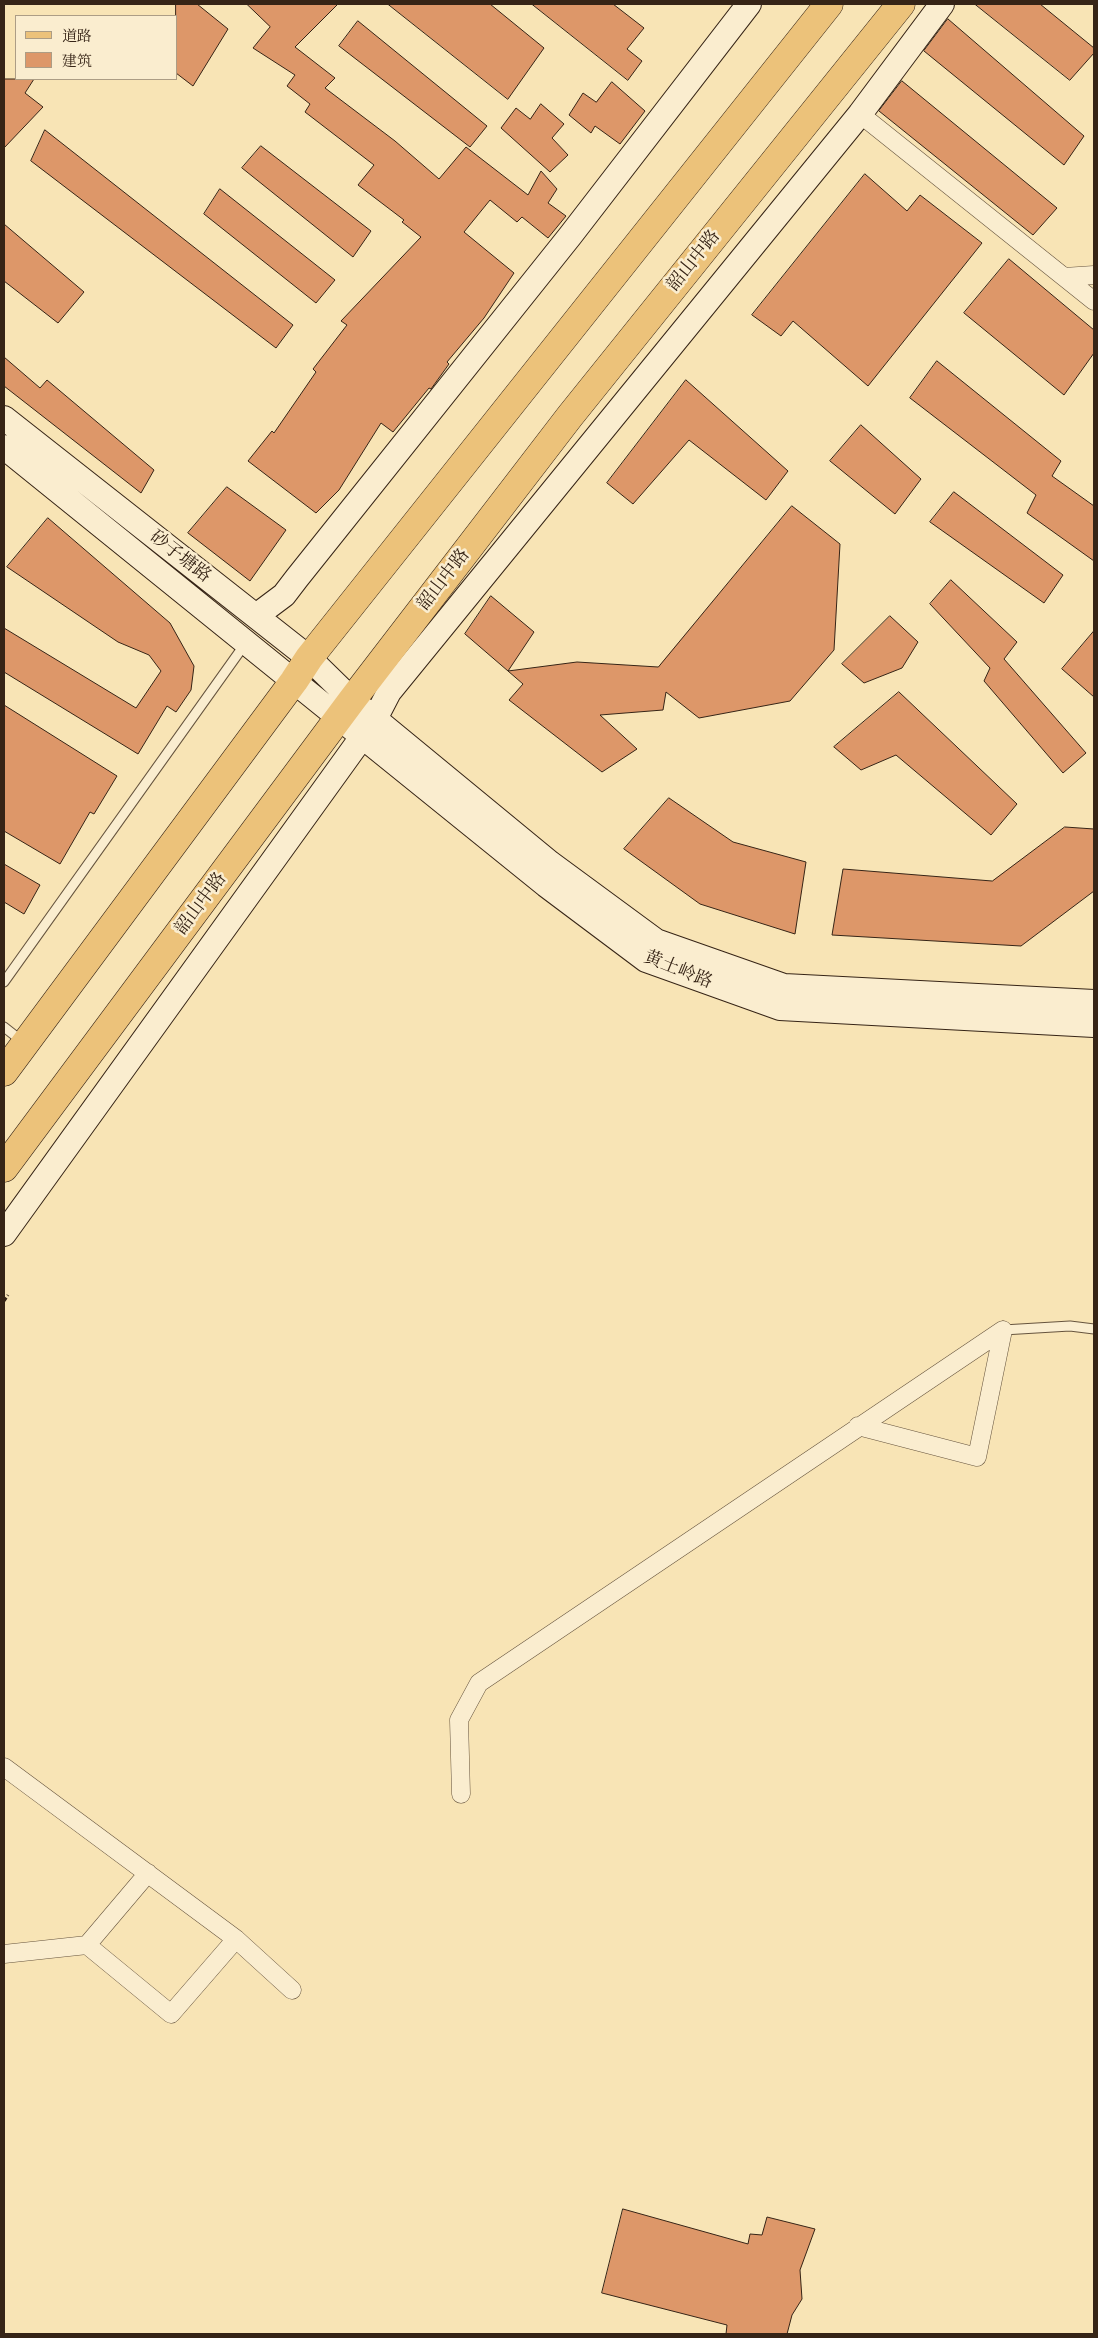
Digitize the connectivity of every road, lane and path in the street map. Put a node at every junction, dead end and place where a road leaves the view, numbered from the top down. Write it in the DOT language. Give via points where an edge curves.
graph roads {
  1 [pos="749,4"];
  2 [pos="829,4"];
  3 [pos="901,4"];
  4 [pos="942,4"];
  5 [pos="860,114"];
  6 [pos="1094,275"];
  7 [pos="1064,277"];
  8 [pos="1094,301"];
  9 [pos="4,418"];
  10 [pos="4,447"];
  11 [pos="256,616"];
  12 [pos="247,642"];
  13 [pos="309,658"];
  14 [pos="294,681"];
  15 [pos="346,709"];
  16 [pos="368,727"];
  17 [pos="4,982"];
  18 [pos="1094,1002"];
  19 [pos="1094,1025"];
  20 [pos="4,1027"];
  21 [pos="25,1044"];
  22 [pos="4,1072"];
  23 [pos="4,1168"];
  24 [pos="4,1234"];
  25 [pos="8,1295"];
  26 [pos="4,1301"];
  27 [pos="1094,1329"];
  28 [pos="1003,1330"];
  29 [pos="858,1426"];
  30 [pos="6,1773"];
  31 [pos="461,1794"];
  32 [pos="148,1873"];
  33 [pos="236,1939"];
  34 [pos="88,1945"];
  35 [pos="4,1954"];
  36 [pos="292,1990"];
  1 -- 11 [label="street" via="292,587"];
  2 -- 13 [label="main road"];
  3 -- 15 [label="main road, 韶山中路" via="570,416"];
  4 -- 5 [label="street"];
  5 -- 7 [label="street"];
  5 -- 16 [label="street" via="389,692"];
  6 -- 7 [label="street"];
  7 -- 8 [label="street"];
  9 -- 11 [label="street, 砂子塘路"];
  10 -- 12 [label="street, 砂子塘路"];
  11 -- 13 [label="street, 砂子塘路"];
  12 -- 14 [label="street, 砂子塘路"];
  12 -- 17 [label="lane"];
  13 -- 14 [label="main road"];
  13 -- 15 [label="street, 砂子塘路"];
  14 -- 15 [label="street, 砂子塘路"];
  14 -- 21 [label="main road"];
  15 -- 16 [label="street, 黄土岭路"];
  15 -- 23 [label="main road, 韶山中路"];
  16 -- 18 [label="street, 黄土岭路" via="656,940 784,986"];
  16 -- 19 [label="street, 黄土岭路" via="538,878 646,960 780,1008"];
  16 -- 24 [label="street"];
  20 -- 21 [label="lane"];
  21 -- 22 [label="main road"];
  25 -- 26 [label="path"];
  27 -- 28 [label="lane" via="1070,1326"];
  28 -- 29 [label="street"];
  28 -- 29 [label="street" via="977,1457"];
  29 -- 31 [label="street" via="479,1683 459,1720"];
  30 -- 32 [label="street"];
  32 -- 33 [label="street"];
  32 -- 34 [label="street"];
  33 -- 34 [label="street" via="171,2014"];
  33 -- 36 [label="street"];
  34 -- 35 [label="street"];
}
